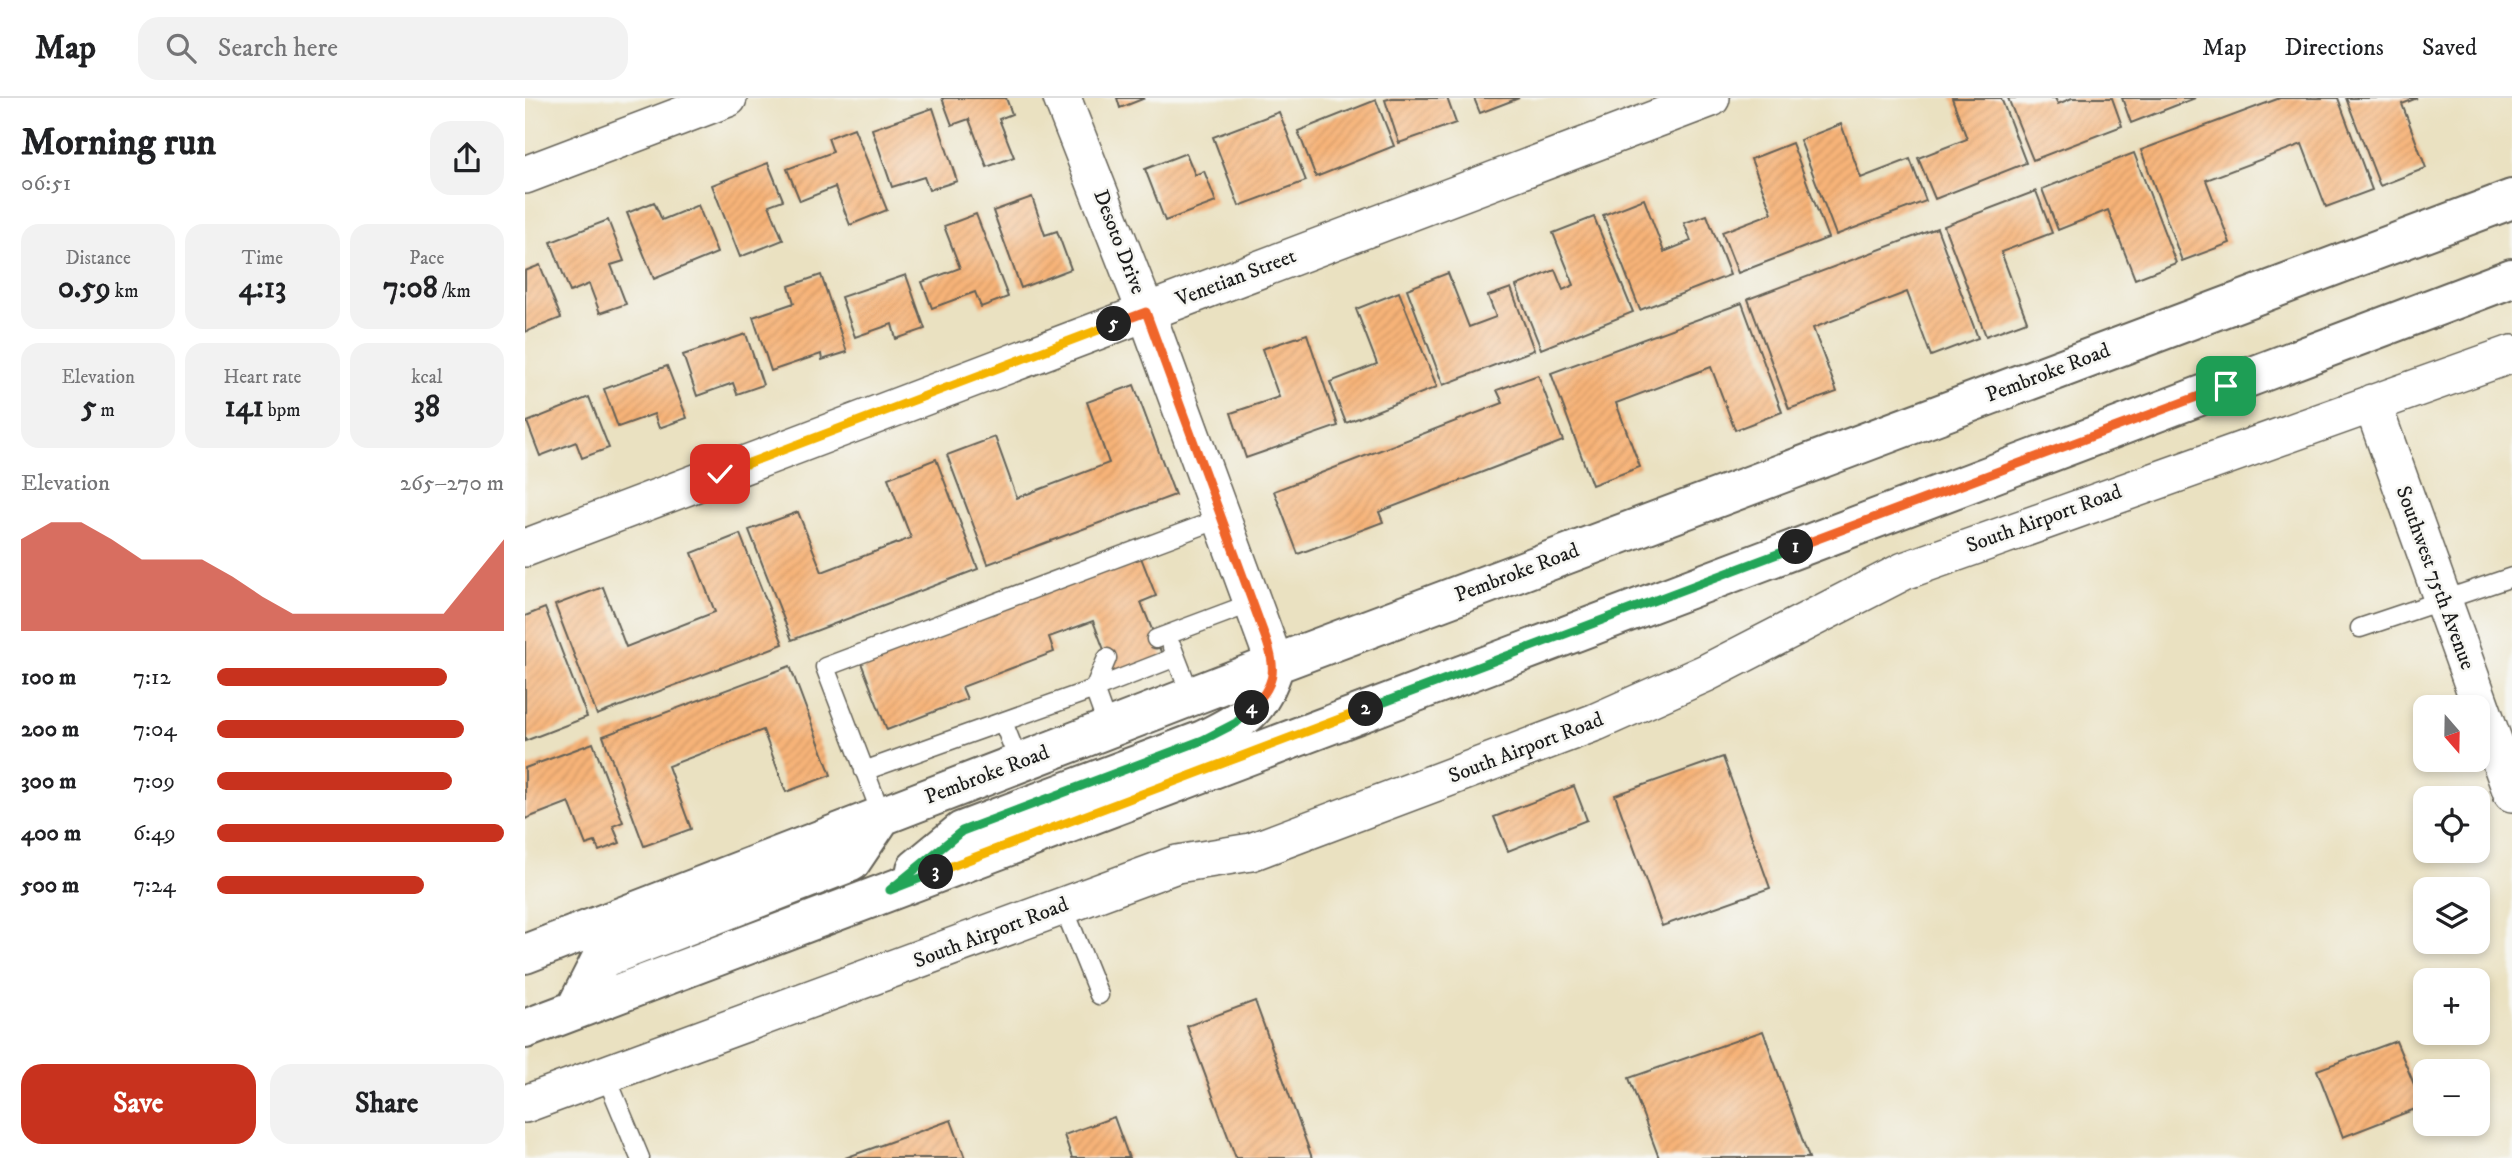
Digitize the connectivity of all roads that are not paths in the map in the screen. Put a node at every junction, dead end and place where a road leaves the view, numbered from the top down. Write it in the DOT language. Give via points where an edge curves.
graph roads {
  1 [pos="729,98"];
  2 [pos="1062,98"];
  3 [pos="1711,98"];
  4 [pos="525,175"];
  5 [pos="2512,199"];
  6 [pos="2512,278"];
  7 [pos="1146,312"];
  8 [pos="2512,354"];
  9 [pos="2372,403"];
  10 [pos="1222,518"];
  11 [pos="525,548"];
  12 [pos="2512,577"];
  13 [pos="2443,601"];
  14 [pos="1252,603"];
  15 [pos="2360,628"];
  16 [pos="1177,657"];
  17 [pos="1107,658"];
  18 [pos="1275,664"];
  19 [pos="1094,688"];
  20 [pos="1191,696"];
  21 [pos="1003,722"];
  22 [pos="1108,728"];
  23 [pos="1019,762"];
  24 [pos="865,771"];
  25 [pos="2512,793"];
  26 [pos="882,816"];
  27 [pos="890,890"];
  28 [pos="1063,906"];
  29 [pos="525,954"];
  30 [pos="1099,995"];
  31 [pos="575,1010"];
  32 [pos="525,1029"];
  33 [pos="606,1076"];
  34 [pos="525,1104"];
  35 [pos="640,1158"];
  1 -- 4 [label="street"];
  2 -- 7 [label="street, Desoto Drive"];
  3 -- 7 [label="street, Venetian Street"];
  5 -- 18 [label="main road, Pembroke Road"];
  6 -- 27 [label="main road"];
  7 -- 10 [label="street, Desoto Drive"];
  7 -- 11 [label="street, Venetian Street"];
  8 -- 9 [label="street, South Airport Road"];
  9 -- 13 [label="street, Southwest 75th Avenue"];
  9 -- 28 [label="street, South Airport Road" via="1904,571 1706,673 1596,722 1251,852 1177,864"];
  10 -- 14 [label="street, Desoto Drive"];
  10 -- 24 [label="lane" via="825,667"];
  12 -- 13 [label="lane"];
  13 -- 15 [label="lane"];
  13 -- 25 [label="street, Southwest 75th Avenue"];
  14 -- 16 [label="lane" via="1162,637"];
  14 -- 18 [label="street, Desoto Drive"];
  16 -- 19 [label="lane"];
  16 -- 20 [label="lane"];
  17 -- 19 [label="lane"];
  18 -- 20 [label="main road, Pembroke Road"];
  18 -- 27 [label="main road" via="1266,694 1236,723 1203,740 962,831"];
  19 -- 21 [label="lane"];
  19 -- 22 [label="lane"];
  20 -- 22 [label="main road, Pembroke Road"];
  21 -- 23 [label="lane"];
  21 -- 24 [label="lane"];
  22 -- 23 [label="main road, Pembroke Road"];
  23 -- 26 [label="main road, Pembroke Road"];
  24 -- 26 [label="lane"];
  26 -- 29 [label="main road, Pembroke Road"];
  26 -- 31 [label="main road" via="851,862 601,959"];
  27 -- 31 [label="main road"];
  28 -- 30 [label="lane"];
  28 -- 33 [label="street, South Airport Road"];
  31 -- 32 [label="main road"];
  33 -- 34 [label="street, South Airport Road"];
  33 -- 35 [label="lane"];
}
